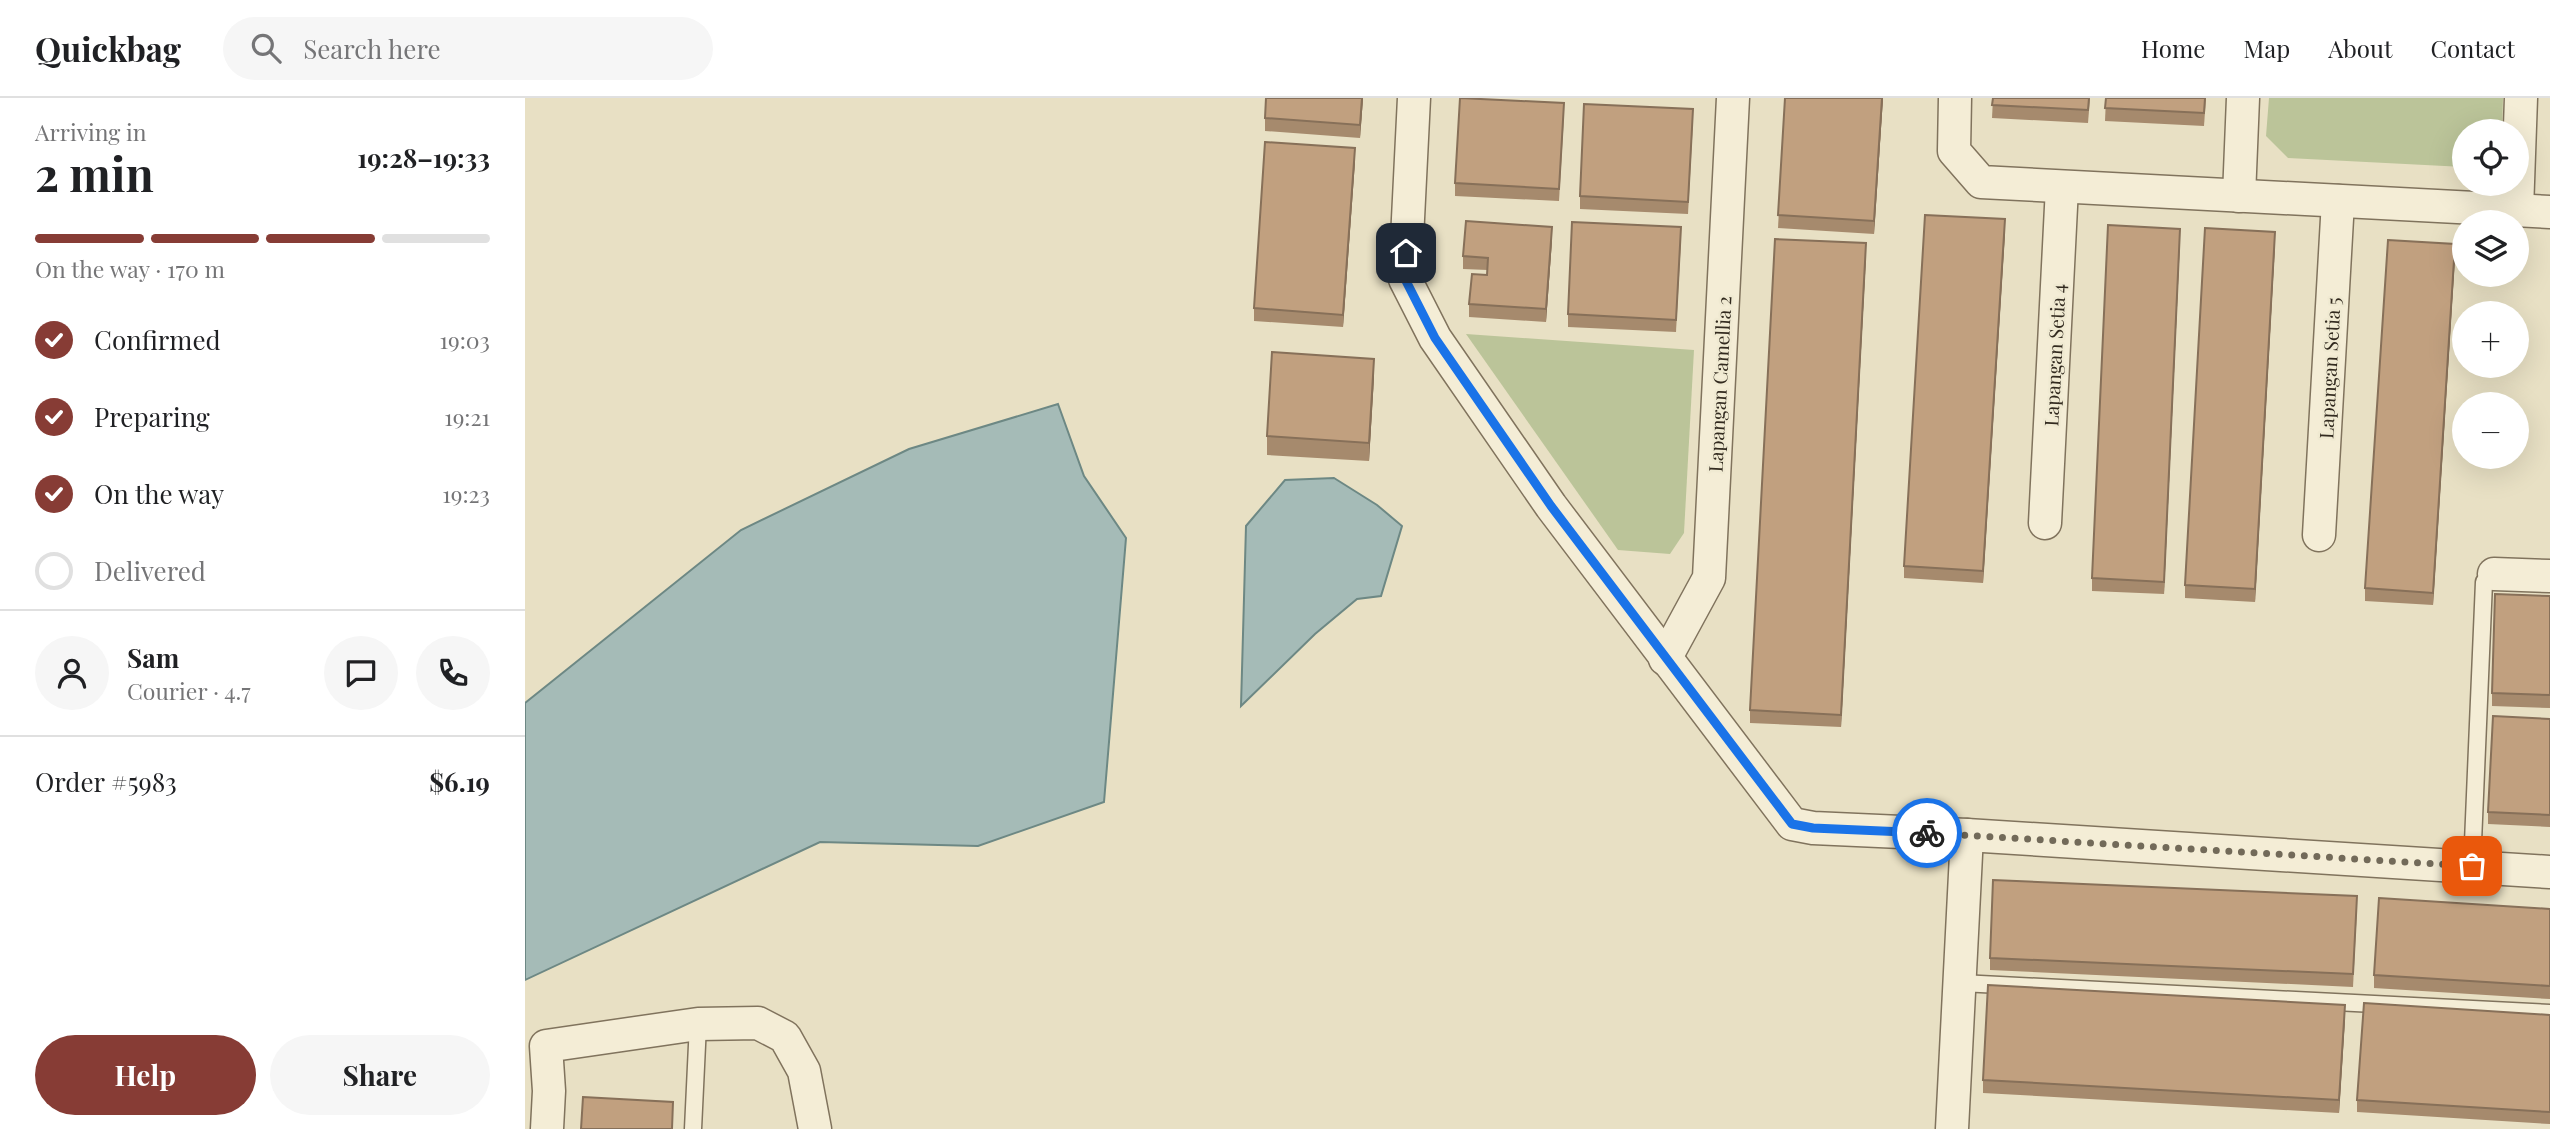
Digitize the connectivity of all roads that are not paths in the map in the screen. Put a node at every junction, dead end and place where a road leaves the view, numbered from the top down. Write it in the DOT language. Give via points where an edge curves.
graph roads {
  1 [pos="1414,98"];
  2 [pos="1733,98"];
  3 [pos="1955,98"];
  4 [pos="2243,98"];
  5 [pos="2521,98"];
  6 [pos="2062,187"];
  7 [pos="2239,196"];
  8 [pos="2338,201"];
  9 [pos="2517,210"];
  10 [pos="2529,211"];
  11 [pos="2550,212"];
  12 [pos="2045,523"];
  13 [pos="2319,535"];
  14 [pos="2494,574"];
  15 [pos="2550,576"];
  16 [pos="1665,659"];
  17 [pos="1967,835"];
  18 [pos="2472,866"];
  19 [pos="2550,872"];
  20 [pos="1961,983"];
  21 [pos="2550,1013"];
  22 [pos="698,1024"];
  23 [pos="535,1047"];
  24 [pos="547,1129"];
  25 [pos="693,1129"];
  26 [pos="815,1129"];
  27 [pos="1952,1129"];
  1 -- 16 [label="street" via="1405,279 1435,338 1551,506"];
  2 -- 16 [label="street, Lapangan Camellia 2" via="1709,578"];
  3 -- 6 [label="street" via="1954,150 1981,182"];
  4 -- 7 [label="street"];
  5 -- 9 [label="street"];
  6 -- 7 [label="street"];
  6 -- 12 [label="street, Lapangan Setia 4"];
  7 -- 8 [label="street"];
  8 -- 9 [label="street"];
  8 -- 13 [label="street, Lapangan Setia 5"];
  10 -- 11 [label="street"];
  14 -- 15 [label="street"];
  14 -- 18 [label="lane" via="2484,582"];
  16 -- 17 [label="street" via="1792,824"];
  17 -- 18 [label="street"];
  17 -- 20 [label="street"];
  18 -- 19 [label="street"];
  20 -- 21 [label="lane"];
  20 -- 27 [label="street"];
  22 -- 23 [label="street"];
  22 -- 25 [label="lane"];
  22 -- 26 [label="street" via="758,1023 785,1037 804,1071"];
  23 -- 24 [label="street" via="549,1091"];
}
